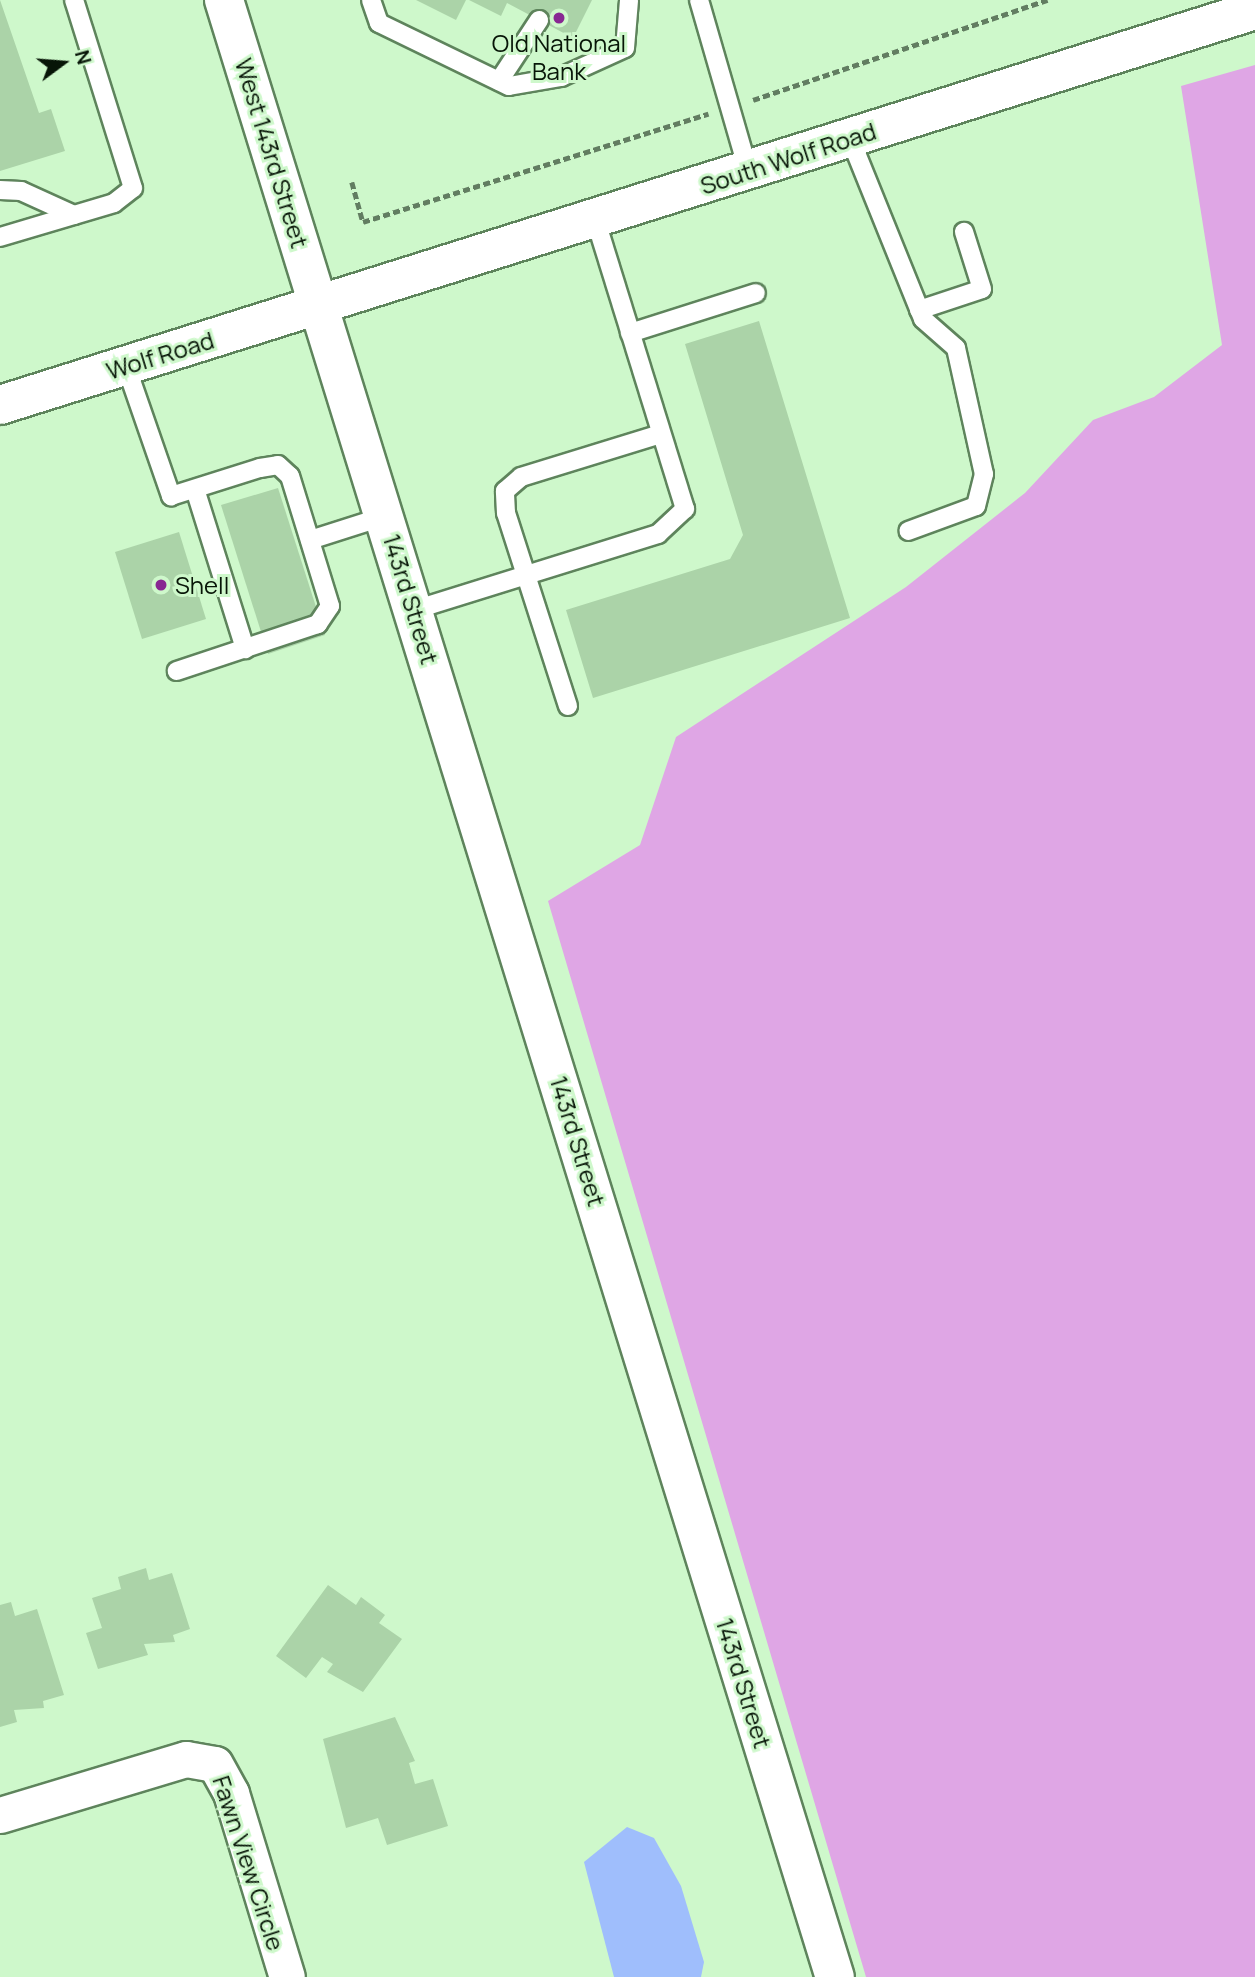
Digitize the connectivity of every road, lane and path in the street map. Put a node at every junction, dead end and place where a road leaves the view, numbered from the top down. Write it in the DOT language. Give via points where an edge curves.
graph roads {
  1 [pos="75,0"];
  2 [pos="224,0"];
  3 [pos="371,0"];
  4 [pos="629,0"];
  5 [pos="699,0"];
  6 [pos="1047,0"];
  7 [pos="1255,10"];
  8 [pos="539,20"];
  9 [pos="499,81"];
  10 [pos="730,108"];
  11 [pos="850,138"];
  12 [pos="748,170"];
  13 [pos="352,181"];
  14 [pos="0,190"];
  15 [pos="74,215"];
  16 [pos="595,219"];
  17 [pos="964,232"];
  18 [pos="0,237"];
  19 [pos="756,293"];
  20 [pos="320,305"];
  21 [pos="919,310"];
  22 [pos="630,333"];
  23 [pos="126,366"];
  24 [pos="0,405"];
  25 [pos="661,434"];
  26 [pos="195,489"];
  27 [pos="385,516"];
  28 [pos="908,531"];
  29 [pos="310,540"];
  30 [pos="525,576"];
  31 [pos="414,610"];
  32 [pos="245,649"];
  33 [pos="177,671"];
  34 [pos="568,706"];
  35 [pos="0,1815"];
  36 [pos="830,1974"];
  37 [pos="287,1977"];
  1 -- 15 [label="lane" via="133,188 114,203"];
  2 -- 20 [label="main road, West 143rd Street"];
  3 -- 9 [label="lane" via="379,23"];
  4 -- 9 [label="lane" via="625,48 561,77 509,86"];
  5 -- 10 [label="lane"];
  6 -- 10 [label="path"];
  7 -- 11 [label="main road, South Wolf Road"];
  8 -- 9 [label="lane"];
  10 -- 12 [label="lane"];
  10 -- 13 [label="path" via="363,222"];
  11 -- 12 [label="main road, South Wolf Road"];
  11 -- 21 [label="lane"];
  12 -- 16 [label="main road, South Wolf Road"];
  14 -- 15 [label="lane" via="21,191"];
  15 -- 18 [label="lane"];
  16 -- 20 [label="main road, South Wolf Road"];
  16 -- 22 [label="lane"];
  17 -- 21 [label="lane" via="982,289"];
  19 -- 22 [label="lane"];
  20 -- 23 [label="main road, Wolf Road"];
  20 -- 27 [label="main road, 143rd Street"];
  21 -- 28 [label="lane" via="956,348 984,474 976,506"];
  22 -- 25 [label="lane"];
  23 -- 24 [label="main road, Wolf Road"];
  23 -- 26 [label="lane" via="171,496"];
  25 -- 30 [label="lane" via="521,477 505,492"];
  25 -- 30 [label="lane" via="685,509 675,525"];
  26 -- 29 [label="lane" via="278,465 290,476"];
  26 -- 32 [label="lane"];
  27 -- 29 [label="lane"];
  27 -- 31 [label="main road, 143rd Street"];
  29 -- 32 [label="lane" via="330,606 318,624"];
  30 -- 31 [label="lane"];
  30 -- 34 [label="lane"];
  31 -- 36 [label="main road, 143rd Street"];
  32 -- 33 [label="lane"];
  35 -- 37 [label="street, Fawn View Circle" via="186,1759 215,1763 228,1783"];
}
